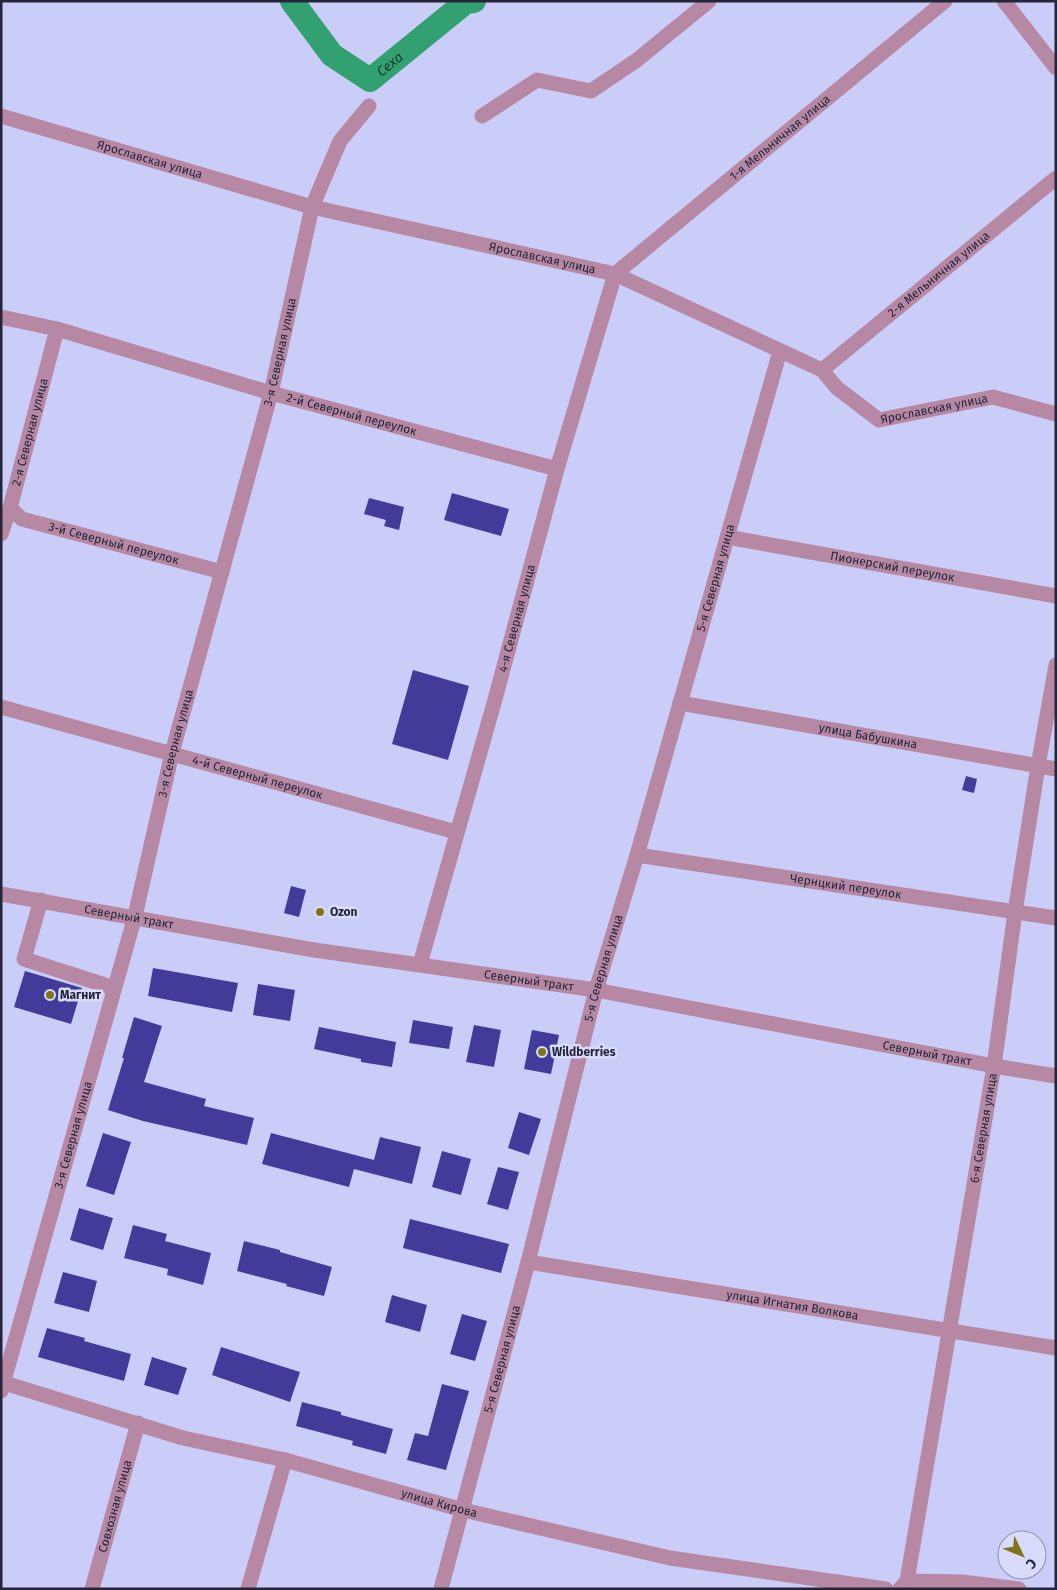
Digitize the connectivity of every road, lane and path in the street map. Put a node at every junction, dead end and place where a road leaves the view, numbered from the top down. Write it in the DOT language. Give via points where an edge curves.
graph roads {
  1 [pos="709,1"];
  2 [pos="945,1"];
  3 [pos="1004,1"];
  4 [pos="1056,68"];
  5 [pos="369,106"];
  6 [pos="1,116"];
  7 [pos="482,116"];
  8 [pos="1056,178"];
  9 [pos="312,207"];
  10 [pos="615,274"];
  11 [pos="1,318"];
  12 [pos="57,329"];
  13 [pos="780,351"];
  14 [pos="822,370"];
  15 [pos="270,393"];
  16 [pos="1056,414"];
  17 [pos="557,469"];
  18 [pos="10,508"];
  19 [pos="1,534"];
  20 [pos="727,537"];
  21 [pos="222,572"];
  22 [pos="1056,596"];
  23 [pos="1056,664"];
  24 [pos="680,703"];
  25 [pos="1,707"];
  26 [pos="172,753"];
  27 [pos="1038,766"];
  28 [pos="1056,769"];
  29 [pos="456,832"];
  30 [pos="637,855"];
  31 [pos="1,894"];
  32 [pos="40,900"];
  33 [pos="1015,912"];
  34 [pos="135,916"];
  35 [pos="1056,918"];
  36 [pos="420,964"];
  37 [pos="114,988"];
  38 [pos="596,990"];
  39 [pos="994,1066"];
  40 [pos="1056,1076"];
  41 [pos="528,1262"];
  42 [pos="950,1330"];
  43 [pos="1056,1348"];
  44 [pos="2,1385"];
  45 [pos="138,1423"];
  46 [pos="285,1460"];
  47 [pos="462,1510"];
  48 [pos="903,1585"];
  49 [pos="92,1589"];
  50 [pos="248,1589"];
  51 [pos="441,1589"];
  52 [pos="886,1589"];
  53 [pos="1019,1589"];
  1 -- 7 [label="street" via="637,60 591,91 537,80"];
  2 -- 10 [label="street, 1-я Мельничная улица"];
  3 -- 4 [label="street"];
  5 -- 9 [label="street, 3-я Северная улица" via="340,142"];
  6 -- 9 [label="street, Ярославская улица"];
  8 -- 14 [label="street, 2-я Мельничная улица"];
  9 -- 10 [label="street, Ярославская улица"];
  9 -- 15 [label="street, 3-я Северная улица"];
  10 -- 13 [label="street, Ярославская улица"];
  10 -- 17 [label="street, 4-я Северная улица"];
  11 -- 12 [label="street, 2-й Северный переулок"];
  12 -- 15 [label="street, 2-й Северный переулок"];
  12 -- 18 [label="street, 2-я Северная улица"];
  13 -- 14 [label="street, Ярославская улица"];
  13 -- 20 [label="street, 5-я Северная улица"];
  14 -- 16 [label="street, Ярославская улица" via="837,388 879,420 993,397"];
  15 -- 17 [label="street, 2-й Северный переулок"];
  15 -- 21 [label="street, 3-я Северная улица"];
  17 -- 29 [label="street, 4-я Северная улица"];
  18 -- 19 [label="street, 2-я Северная улица"];
  18 -- 21 [label="street, 3-й Северный переулок" via="22,519"];
  20 -- 22 [label="street, Пионерский переулок"];
  20 -- 24 [label="street, 5-я Северная улица"];
  21 -- 26 [label="street, 3-я Северная улица"];
  23 -- 27 [label="street, 6-я Северная улица"];
  24 -- 27 [label="street, улица Бабушкина"];
  24 -- 30 [label="street, 5-я Северная улица"];
  25 -- 26 [label="street, 4-й Северный переулок"];
  26 -- 29 [label="street, 4-й Северный переулок"];
  26 -- 34 [label="street, 3-я Северная улица"];
  27 -- 28 [label="street, улица Бабушкина"];
  27 -- 33 [label="street, 6-я Северная улица"];
  29 -- 36 [label="street, 4-я Северная улица"];
  30 -- 33 [label="street, Чернцкий переулок"];
  30 -- 38 [label="street, 5-я Северная улица"];
  31 -- 32 [label="street, Северный тракт"];
  32 -- 34 [label="street, Северный тракт"];
  32 -- 37 [label="street" via="24,959"];
  33 -- 35 [label="street, Чернцкий переулок"];
  33 -- 39 [label="street, 6-я Северная улица"];
  34 -- 36 [label="street, Северный тракт" via="314,950"];
  34 -- 37 [label="street, 3-я Северная улица"];
  36 -- 38 [label="street, Северный тракт"];
  37 -- 44 [label="street, 3-я Северная улица"];
  38 -- 39 [label="street, Северный тракт"];
  38 -- 41 [label="street, 5-я Северная улица"];
  39 -- 40 [label="street, Северный тракт"];
  39 -- 42 [label="street, 6-я Северная улица"];
  41 -- 42 [label="street, улица Игнатия Волкова"];
  41 -- 47 [label="street, 5-я Северная улица"];
  42 -- 43 [label="street, улица Игнатия Волкова"];
  42 -- 48 [label="street, 6-я Северная улица"];
  44 -- 45 [label="street, улица Кирова"];
  45 -- 46 [label="street, улица Кирова" via="183,1438"];
  45 -- 49 [label="street, Совхозная улица"];
  46 -- 47 [label="street, улица Кирова"];
  46 -- 50 [label="street"];
  47 -- 51 [label="street, 5-я Северная улица"];
  47 -- 52 [label="street, улица Кирова" via="670,1558"];
  48 -- 53 [label="street" via="962,1582"];
}
